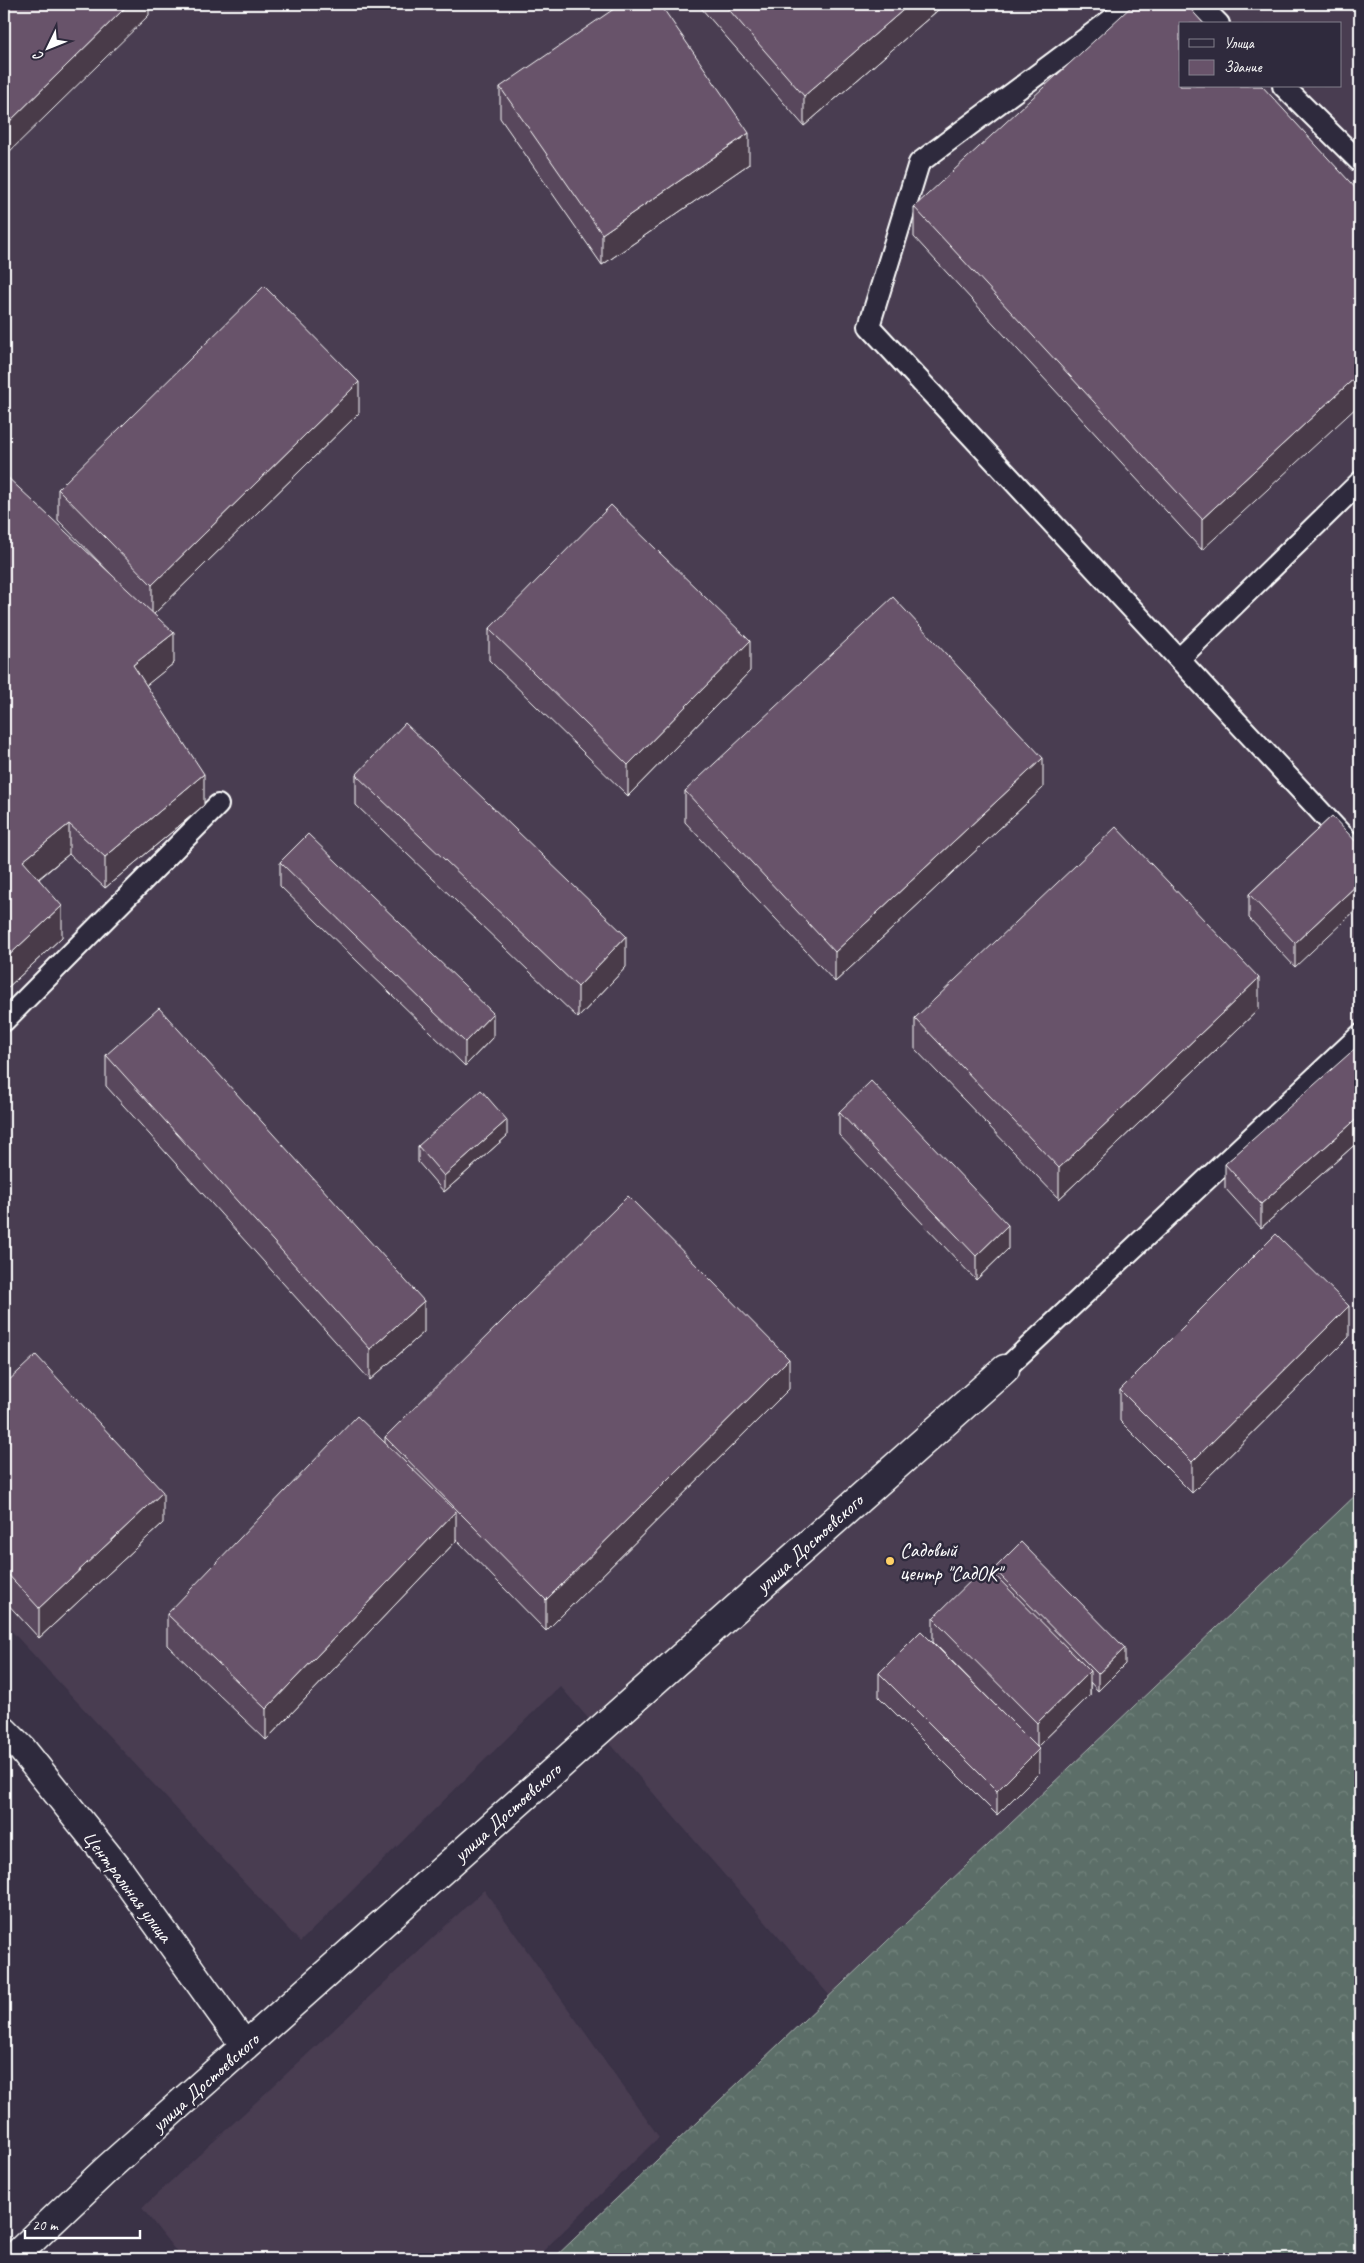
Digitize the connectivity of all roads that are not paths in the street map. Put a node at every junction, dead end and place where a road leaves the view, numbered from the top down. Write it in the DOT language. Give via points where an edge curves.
graph roads {
  1 [pos="1132,4"];
  2 [pos="1199,4"];
  3 [pos="1217,22"];
  4 [pos="1285,88"];
  5 [pos="1360,162"];
  6 [pos="1360,482"];
  7 [pos="1179,659"];
  8 [pos="218,805"];
  9 [pos="1360,854"];
  10 [pos="4,1021"];
  11 [pos="1360,1035"];
  12 [pos="1005,1368"];
  13 [pos="4,1731"];
  14 [pos="245,2046"];
  15 [pos="12,2259"];
  1 -- 7 [label="lane" via="919,163 869,326"];
  2 -- 3 [label="lane"];
  4 -- 5 [label="lane"];
  6 -- 7 [label="lane"];
  7 -- 9 [label="lane"];
  8 -- 10 [label="lane"];
  11 -- 12 [label="lane"];
  12 -- 14 [label="street, улица Достоевского"];
  13 -- 14 [label="street, Центральная улица" via="119,1870"];
  14 -- 15 [label="street, улица Достоевского"];
}
